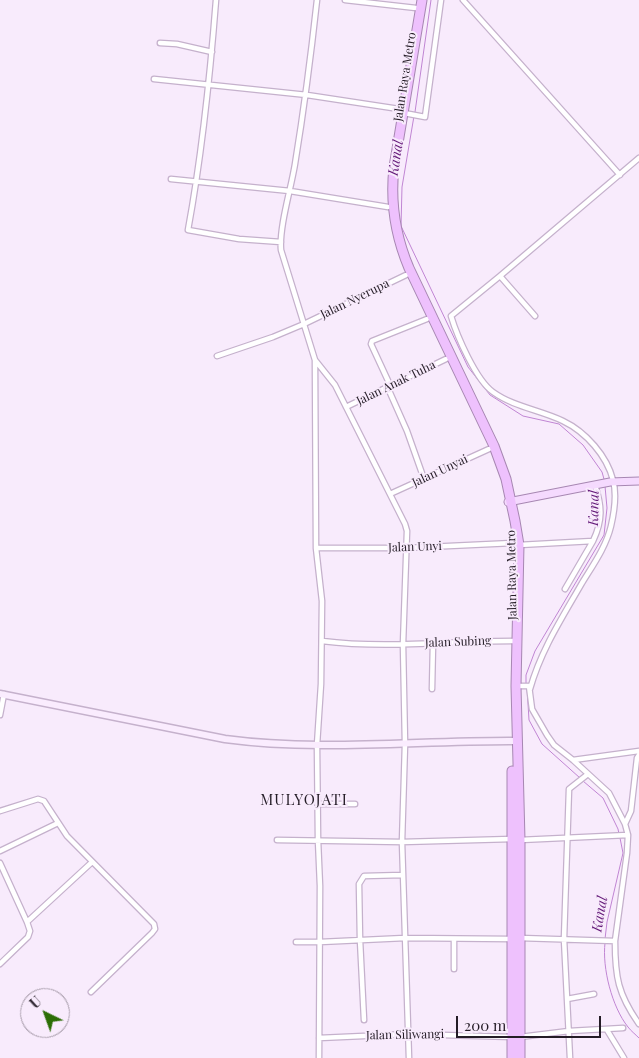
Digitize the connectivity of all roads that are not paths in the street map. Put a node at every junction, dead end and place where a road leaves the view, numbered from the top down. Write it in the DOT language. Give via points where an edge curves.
graph roads {
  1 [pos="216,0"];
  2 [pos="316,0"];
  3 [pos="345,0"];
  4 [pos="422,0"];
  5 [pos="441,0"];
  6 [pos="463,0"];
  7 [pos="416,4"];
  8 [pos="160,43"];
  9 [pos="212,52"];
  10 [pos="154,79"];
  11 [pos="208,85"];
  12 [pos="307,95"];
  13 [pos="402,111"];
  14 [pos="639,158"];
  15 [pos="620,175"];
  16 [pos="171,179"];
  17 [pos="196,182"];
  18 [pos="290,191"];
  19 [pos="388,207"];
  20 [pos="280,242"];
  21 [pos="406,275"];
  22 [pos="500,276"];
  23 [pos="535,316"];
  24 [pos="427,320"];
  25 [pos="304,324"];
  26 [pos="217,356"];
  27 [pos="446,359"];
  28 [pos="316,360"];
  29 [pos="389,385"];
  30 [pos="346,407"];
  31 [pos="489,448"];
  32 [pos="424,479"];
  33 [pos="639,481"];
  34 [pos="612,482"];
  35 [pos="597,484"];
  36 [pos="390,494"];
  37 [pos="510,502"];
  38 [pos="593,541"];
  39 [pos="516,544"];
  40 [pos="316,548"];
  41 [pos="406,548"];
  42 [pos="564,590"];
  43 [pos="513,641"];
  44 [pos="322,642"];
  45 [pos="403,644"];
  46 [pos="433,644"];
  47 [pos="517,686"];
  48 [pos="529,687"];
  49 [pos="432,689"];
  50 [pos="2,694"];
  51 [pos="0,715"];
  52 [pos="515,741"];
  53 [pos="405,744"];
  54 [pos="317,745"];
  55 [pos="639,751"];
  56 [pos="639,755"];
  57 [pos="573,760"];
  58 [pos="587,775"];
  59 [pos="318,804"];
  60 [pos="355,804"];
  61 [pos="0,811"];
  62 [pos="58,823"];
  63 [pos="625,824"];
  64 [pos="626,836"];
  65 [pos="567,838"];
  66 [pos="516,839"];
  67 [pos="277,840"];
  68 [pos="318,840"];
  69 [pos="402,842"];
  70 [pos="0,851"];
  71 [pos="0,863"];
  72 [pos="91,863"];
  73 [pos="1,870"];
  74 [pos="403,875"];
  75 [pos="27,922"];
  76 [pos="405,938"];
  77 [pos="516,938"];
  78 [pos="564,938"];
  79 [pos="454,939"];
  80 [pos="360,940"];
  81 [pos="613,941"];
  82 [pos="296,942"];
  83 [pos="320,942"];
  84 [pos="0,964"];
  85 [pos="454,969"];
  86 [pos="91,992"];
  87 [pos="594,994"];
  88 [pos="567,999"];
  89 [pos="364,1020"];
  90 [pos="639,1024"];
  91 [pos="623,1028"];
  92 [pos="607,1030"];
  93 [pos="569,1032"];
  94 [pos="408,1034"];
  95 [pos="516,1037"];
  96 [pos="319,1038"];
  97 [pos="319,1058"];
  98 [pos="409,1058"];
  99 [pos="512,1058"];
  100 [pos="520,1058"];
  101 [pos="570,1058"];
  102 [pos="624,1058"];
  1 -- 9 [label="street"];
  2 -- 12 [label="street"];
  3 -- 7 [label="street"];
  4 -- 13 [label="highway"];
  5 -- 13 [label="street" via="425,117"];
  6 -- 15 [label="street"];
  7 -- 13 [label="highway, Jalan Raya Metro"];
  8 -- 9 [label="street"];
  9 -- 11 [label="street"];
  10 -- 11 [label="street"];
  11 -- 12 [label="street"];
  11 -- 17 [label="street"];
  12 -- 13 [label="street"];
  12 -- 18 [label="street"];
  13 -- 19 [label="highway, Jalan Raya Metro"];
  13 -- 37 [label="highway" via="392,185 396,234 430,315 494,446 504,471"];
  14 -- 15 [label="street"];
  15 -- 22 [label="street"];
  16 -- 17 [label="street"];
  17 -- 18 [label="street"];
  17 -- 20 [label="street" via="188,230"];
  18 -- 19 [label="street"];
  18 -- 20 [label="street"];
  19 -- 21 [label="highway, Jalan Raya Metro" via="392,236"];
  20 -- 25 [label="street"];
  21 -- 24 [label="highway, Jalan Raya Metro"];
  21 -- 25 [label="street, Jalan Nyerupa"];
  22 -- 23 [label="street"];
  22 -- 34 [label="street" via="451,316 476,371 492,391 515,404 564,421 582,433 602,455"];
  24 -- 27 [label="highway, Jalan Raya Metro"];
  24 -- 29 [label="street" via="372,341"];
  25 -- 26 [label="street, Jalan Nyerupa"];
  25 -- 28 [label="street"];
  27 -- 29 [label="street, Jalan Anak Tuha"];
  27 -- 31 [label="highway, Jalan Raya Metro"];
  28 -- 30 [label="street" via="335,385"];
  28 -- 40 [label="street"];
  29 -- 30 [label="street, Jalan Anak Tuha"];
  29 -- 32 [label="street"];
  30 -- 36 [label="street"];
  31 -- 32 [label="street, Jalan Unyai"];
  31 -- 37 [label="highway, Jalan Raya Metro"];
  32 -- 36 [label="street, Jalan Unyai"];
  33 -- 34 [label="main road"];
  34 -- 35 [label="main road"];
  34 -- 48 [label="street" via="614,513 608,535 544,650"];
  35 -- 37 [label="main road"];
  35 -- 38 [label="street" via="599,526"];
  36 -- 41 [label="street" via="406,527"];
  37 -- 39 [label="highway"];
  38 -- 39 [label="street, Jalan Unyi"];
  38 -- 42 [label="street"];
  39 -- 41 [label="street, Jalan Unyi"];
  39 -- 43 [label="highway, Jalan Raya Metro"];
  39 -- 47 [label="highway"];
  40 -- 41 [label="street, Jalan Unyi"];
  40 -- 44 [label="street" via="322,601"];
  41 -- 45 [label="street"];
  43 -- 46 [label="street, Jalan Subing"];
  43 -- 52 [label="highway, Jalan Raya Metro"];
  44 -- 45 [label="street, Jalan Subing"];
  44 -- 54 [label="street"];
  45 -- 46 [label="street, Jalan Subing"];
  45 -- 53 [label="street"];
  46 -- 49 [label="street"];
  47 -- 48 [label="street"];
  47 -- 52 [label="highway"];
  48 -- 57 [label="street" via="532,709 541,726 554,745"];
  50 -- 51 [label="street"];
  50 -- 54 [label="street" via="226,739 260,744"];
  52 -- 53 [label="street"];
  52 -- 66 [label="highway"];
  53 -- 54 [label="street"];
  53 -- 69 [label="street"];
  54 -- 59 [label="street"];
  55 -- 57 [label="street"];
  56 -- 63 [label="street" via="631,812"];
  57 -- 58 [label="street"];
  58 -- 63 [label="street" via="612,798"];
  58 -- 65 [label="street" via="569,789"];
  59 -- 60 [label="street"];
  59 -- 68 [label="street"];
  61 -- 62 [label="street" via="42,799"];
  62 -- 70 [label="street"];
  62 -- 72 [label="street"];
  63 -- 64 [label="street"];
  64 -- 65 [label="street"];
  64 -- 81 [label="street" via="625,877"];
  65 -- 66 [label="street"];
  65 -- 78 [label="street"];
  66 -- 69 [label="street"];
  66 -- 77 [label="highway"];
  67 -- 68 [label="street"];
  68 -- 69 [label="street"];
  68 -- 83 [label="street"];
  69 -- 74 [label="street"];
  71 -- 73 [label="street"];
  72 -- 75 [label="street"];
  72 -- 86 [label="street" via="155,928"];
  73 -- 75 [label="street"];
  74 -- 76 [label="street"];
  74 -- 80 [label="street" via="361,879"];
  75 -- 84 [label="street" via="28,936"];
  76 -- 79 [label="street"];
  76 -- 80 [label="street"];
  76 -- 94 [label="street"];
  77 -- 78 [label="street"];
  77 -- 79 [label="street"];
  77 -- 95 [label="highway"];
  78 -- 81 [label="street"];
  78 -- 88 [label="street"];
  79 -- 85 [label="street"];
  80 -- 83 [label="street"];
  80 -- 89 [label="street"];
  81 -- 90 [label="street" via="620,991"];
  82 -- 83 [label="street"];
  83 -- 96 [label="street"];
  87 -- 88 [label="street"];
  88 -- 93 [label="street"];
  91 -- 92 [label="street, Jalan Siliwangi"];
  92 -- 93 [label="street, Jalan Siliwangi"];
  92 -- 102 [label="street"];
  93 -- 95 [label="street, Jalan Siliwangi"];
  93 -- 101 [label="street"];
  94 -- 95 [label="street, Jalan Siliwangi"];
  94 -- 96 [label="street, Jalan Siliwangi"];
  94 -- 98 [label="street"];
  95 -- 99 [label="highway"];
  95 -- 100 [label="highway"];
  96 -- 97 [label="street"];
}
